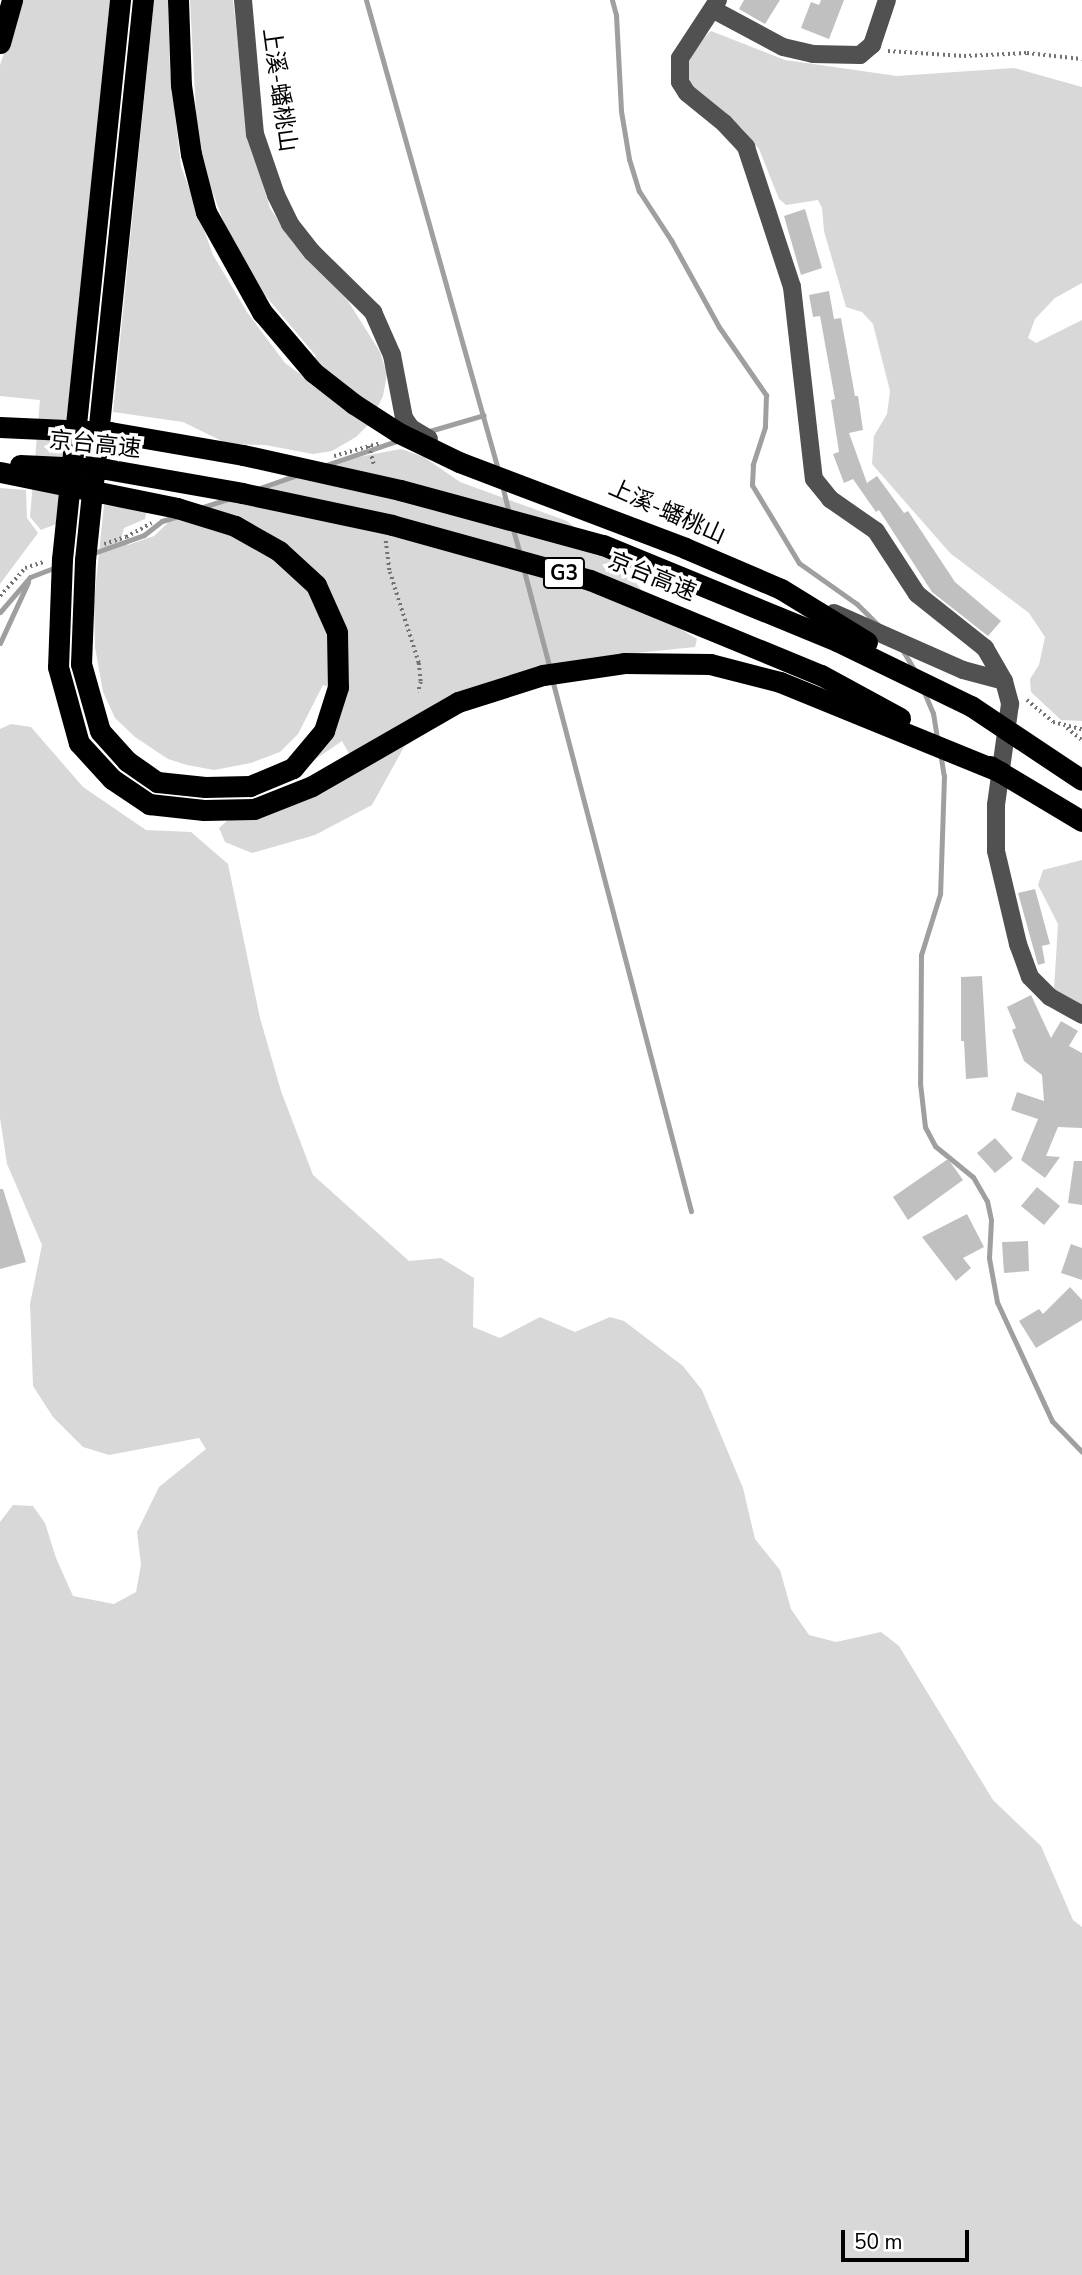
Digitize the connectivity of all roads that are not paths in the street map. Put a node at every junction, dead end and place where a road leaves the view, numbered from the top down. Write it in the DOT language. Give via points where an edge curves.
graph roads {
  1 [pos="12,0"];
  2 [pos="120,0"];
  3 [pos="143,0"];
  4 [pos="178,0"];
  5 [pos="243,0"];
  6 [pos="887,0"];
  7 [pos="716,5"];
  8 [pos="0,43"];
  9 [pos="0,427"];
  10 [pos="0,464"];
  11 [pos="0,472"];
  12 [pos="1004,681"];
  13 [pos="971,706"];
  14 [pos="1001,772"];
  15 [pos="1082,780"];
  16 [pos="1082,821"];
  17 [pos="1082,1015"];
  1 -- 8 [label="highway"];
  2 -- 14 [label="highway" via="62,559 58,667 79,743 112,779 149,804 254,809 312,786 458,702 543,675 624,663 710,664 779,682"];
  3 -- 11 [label="highway" via="85,560 81,664 100,732 127,761 157,782 250,786 293,768 324,731 338,687 337,632 316,585 279,551 234,526 177,508"];
  4 -- 13 [label="highway" via="181,85 191,154 206,212 262,312 313,372 399,433 458,462 781,589"];
  5 -- 12 [label="street, 上溪-蟠桃山" via="255,134 263,162 290,224 373,312 391,355 404,418 411,428 466,461 581,501 962,670"];
  6 -- 7 [label="street" via="869,49 860,55 813,54 783,47"];
  7 -- 12 [label="street" via="680,58 680,82 736,135 750,160 792,287 814,479 830,499 876,531 917,594 985,648"];
  9 -- 13 [label="highway, 京台高速 / G3" via="110,432 243,455 400,490 603,545 837,641"];
  10 -- 14 [label="highway, 京台高速 / G3" via="106,469 242,493 392,525 590,580 821,675"];
  12 -- 17 [label="street" via="1010,704 996,805 996,852 1017,944 1030,977 1050,997"];
  13 -- 15 [label="highway, 京台高速 / G3"];
  14 -- 16 [label="highway, 京台高速 / G3"];
}
